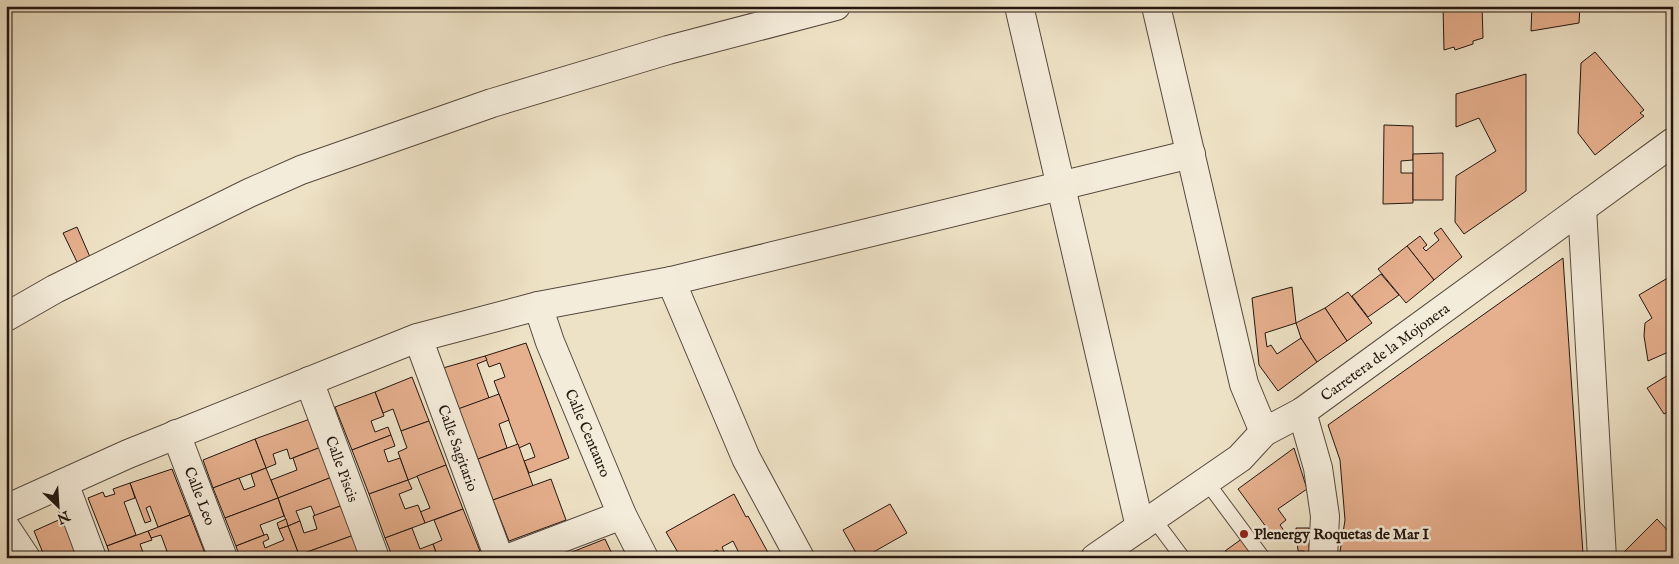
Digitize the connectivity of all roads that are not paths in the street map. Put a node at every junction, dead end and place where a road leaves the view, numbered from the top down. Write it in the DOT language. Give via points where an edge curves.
graph roads {
  1 [pos="836,6"];
  2 [pos="1019,6"];
  3 [pos="1156,6"];
  4 [pos="1673,142"];
  5 [pos="1191,154"];
  6 [pos="1060,186"];
  7 [pos="1582,208"];
  8 [pos="671,280"];
  9 [pos="538,306"];
  10 [pos="6,317"];
  11 [pos="418,338"];
  12 [pos="309,381"];
  13 [pos="1302,412"];
  14 [pos="1264,432"];
  15 [pos="176,434"];
  16 [pos="1206,481"];
  17 [pos="64,483"];
  18 [pos="6,509"];
  19 [pos="622,515"];
  20 [pos="1147,522"];
  21 [pos="6,528"];
  22 [pos="26,558"];
  23 [pos="92,558"];
  24 [pos="223,558"];
  25 [pos="374,558"];
  26 [pos="499,558"];
  27 [pos="509,558"];
  28 [pos="644,558"];
  29 [pos="800,558"];
  30 [pos="1095,558"];
  31 [pos="1183,558"];
  32 [pos="1263,558"];
  33 [pos="1323,558"];
  34 [pos="1602,558"];
  1 -- 10 [label="street" via="668,50 492,103 302,170 55,289"];
  2 -- 6 [label="street"];
  3 -- 5 [label="street"];
  4 -- 7 [label="street, Carretera de la Mojonera"];
  5 -- 6 [label="street"];
  5 -- 14 [label="street" via="1244,384"];
  6 -- 8 [label="street"];
  6 -- 20 [label="street"];
  7 -- 13 [label="street, Carretera de la Mojonera"];
  7 -- 34 [label="street"];
  8 -- 9 [label="street"];
  8 -- 29 [label="street" via="746,458"];
  9 -- 11 [label="street"];
  9 -- 19 [label="street, Calle Centauro"];
  11 -- 12 [label="street"];
  11 -- 26 [label="street, Calle Sagitario"];
  12 -- 15 [label="street"];
  12 -- 25 [label="street, Calle Piscis"];
  13 -- 14 [label="street, Carretera de la Mojonera"];
  13 -- 33 [label="street" via="1318,468 1326,516"];
  14 -- 16 [label="street, Carretera de la Mojonera" via="1240,458"];
  15 -- 17 [label="street"];
  15 -- 24 [label="street, Calle Leo"];
  16 -- 20 [label="street, Carretera de la Mojonera"];
  16 -- 32 [label="lane"];
  17 -- 18 [label="street"];
  17 -- 23 [label="street"];
  19 -- 27 [label="street"];
  19 -- 28 [label="street, Calle Centauro"];
  20 -- 30 [label="street, Carretera de la Mojonera"];
  20 -- 31 [label="lane"];
  21 -- 22 [label="street"];
}
